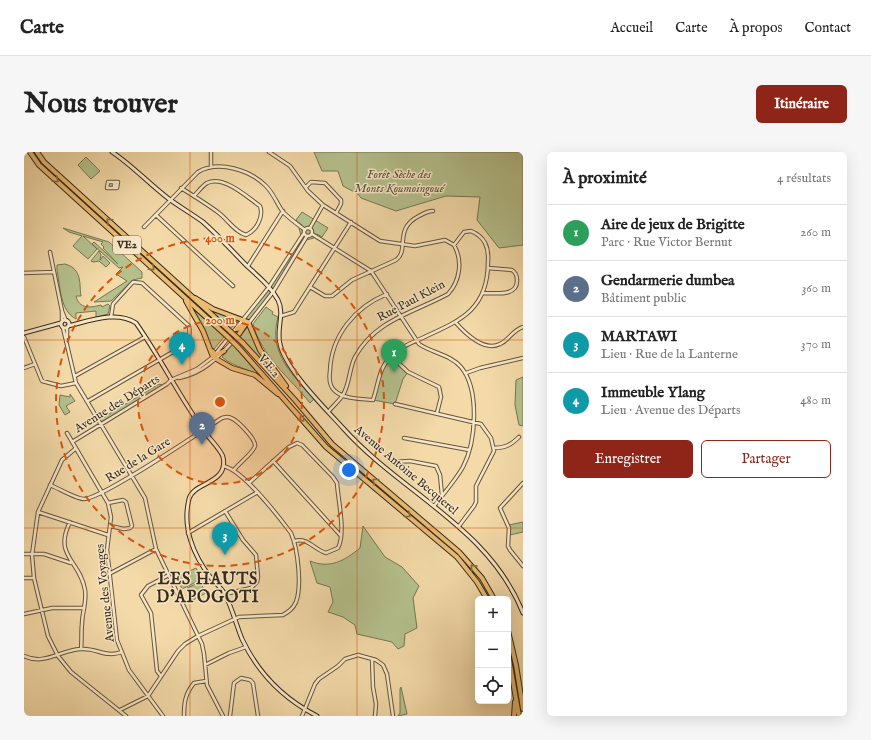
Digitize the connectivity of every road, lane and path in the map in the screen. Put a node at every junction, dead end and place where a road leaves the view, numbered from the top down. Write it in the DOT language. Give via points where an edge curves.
graph roads {
  1 [pos="30,152"];
  2 [pos="37,152"];
  3 [pos="112,152"];
  4 [pos="211,152"];
  5 [pos="269,152"];
  6 [pos="211,167"];
  7 [pos="306,187"];
  8 [pos="181,188"];
  9 [pos="194,196"];
  10 [pos="170,199"];
  11 [pos="323,205"];
  12 [pos="283,211"];
  13 [pos="434,211"];
  14 [pos="336,213"];
  15 [pos="156,215"];
  16 [pos="351,222"];
  17 [pos="144,227"];
  18 [pos="310,228"];
  19 [pos="304,232"];
  20 [pos="312,234"];
  21 [pos="307,236"];
  22 [pos="402,244"];
  23 [pos="454,245"];
  24 [pos="335,248"];
  25 [pos="50,252"];
  26 [pos="248,266"];
  27 [pos="488,268"];
  28 [pos="371,271"];
  29 [pos="54,272"];
  30 [pos="24,273"];
  31 [pos="233,286"];
  32 [pos="269,287"];
  33 [pos="310,287"];
  34 [pos="186,292"];
  35 [pos="273,292"];
  36 [pos="483,293"];
  37 [pos="386,294"];
  38 [pos="182,296"];
  39 [pos="62,311"];
  40 [pos="281,316"];
  41 [pos="111,317"];
  42 [pos="400,317"];
  43 [pos="67,321"];
  44 [pos="246,322"];
  45 [pos="80,323"];
  46 [pos="456,323"];
  47 [pos="62,325"];
  48 [pos="68,327"];
  49 [pos="523,327"];
  50 [pos="237,329"];
  51 [pos="24,333"];
  52 [pos="239,334"];
  53 [pos="24,337"];
  54 [pos="145,337"];
  55 [pos="67,340"];
  56 [pos="416,341"];
  57 [pos="222,350"];
  58 [pos="391,356"];
  59 [pos="216,357"];
  60 [pos="523,358"];
  61 [pos="159,360"];
  62 [pos="34,364"];
  63 [pos="24,368"];
  64 [pos="466,373"];
  65 [pos="75,376"];
  66 [pos="171,380"];
  67 [pos="76,383"];
  68 [pos="342,396"];
  69 [pos="295,400"];
  70 [pos="87,401"];
  71 [pos="395,404"];
  72 [pos="294,409"];
  73 [pos="329,412"];
  74 [pos="437,413"];
  75 [pos="474,422"];
  76 [pos="102,424"];
  77 [pos="203,430"];
  78 [pos="67,433"];
  79 [pos="404,438"];
  80 [pos="519,438"];
  81 [pos="72,442"];
  82 [pos="494,448"];
  83 [pos="75,449"];
  84 [pos="469,450"];
  85 [pos="273,461"];
  86 [pos="394,462"];
  87 [pos="223,466"];
  88 [pos="234,470"];
  89 [pos="131,475"];
  90 [pos="249,483"];
  91 [pos="523,483"];
  92 [pos="50,485"];
  93 [pos="101,492"];
  94 [pos="256,493"];
  95 [pos="442,496"];
  96 [pos="108,503"];
  97 [pos="434,506"];
  98 [pos="225,511"];
  99 [pos="38,512"];
  100 [pos="70,522"];
  101 [pos="110,526"];
  102 [pos="459,526"];
  103 [pos="188,534"];
  104 [pos="108,535"];
  105 [pos="341,536"];
  106 [pos="295,541"];
  107 [pos="156,549"];
  108 [pos="24,554"];
  109 [pos="32,555"];
  110 [pos="72,564"];
  111 [pos="523,566"];
  112 [pos="110,574"];
  113 [pos="167,576"];
  114 [pos="24,578"];
  115 [pos="34,578"];
  116 [pos="225,594"];
  117 [pos="485,596"];
  118 [pos="492,596"];
  119 [pos="84,608"];
  120 [pos="42,609"];
  121 [pos="24,614"];
  122 [pos="523,614"];
  123 [pos="235,619"];
  124 [pos="508,632"];
  125 [pos="198,636"];
  126 [pos="246,647"];
  127 [pos="81,649"];
  128 [pos="122,652"];
  129 [pos="24,656"];
  130 [pos="58,656"];
  131 [pos="372,658"];
  132 [pos="205,666"];
  133 [pos="511,668"];
  134 [pos="161,676"];
  135 [pos="206,681"];
  136 [pos="515,692"];
  137 [pos="520,694"];
  138 [pos="148,696"];
  139 [pos="523,701"];
  140 [pos="304,709"];
  141 [pos="523,709"];
  142 [pos="120,710"];
  143 [pos="126,716"];
  144 [pos="163,716"];
  145 [pos="184,716"];
  146 [pos="223,716"];
  147 [pos="230,716"];
  148 [pos="258,716"];
  149 [pos="302,716"];
  150 [pos="317,716"];
  151 [pos="375,716"];
  152 [pos="393,716"];
  153 [pos="514,716"];
  154 [pos="519,716"];
  1 -- 38 [label="highway, V.E.2 / VE2, one-way" via="39,165"];
  34 -- 2 [label="highway, V.E.2 / VE2, one-way" via="44,162"];
  3 -- 10 [label="street, Avenue Antoine Becquerel"];
  4 -- 6 [label="street"];
  5 -- 7 [label="street" via="290,166"];
  6 -- 8 [label="street" via="198,172"];
  6 -- 12 [label="street" via="235,169 262,183"];
  7 -- 11 [label="street"];
  7 -- 14 [label="street" via="311,182 325,183 341,200"];
  8 -- 9 [label="street"];
  8 -- 10 [label="street"];
  9 -- 9 [label="street" via="220,214 240,234 251,233 261,218 260,206 226,183 207,183"];
  10 -- 15 [label="street"];
  10 -- 26 [label="street, Avenue Antoine Becquerel" via="210,229"];
  11 -- 14 [label="street"];
  11 -- 18 [label="street"];
  12 -- 19 [label="street"];
  12 -- 26 [label="street"];
  13 -- 22 [label="street" via="423,214 407,224"];
  14 -- 16 [label="street"];
  15 -- 17 [label="street"];
  15 -- 31 [label="street"];
  16 -- 22 [label="street" via="380,241"];
  16 -- 24 [label="street"];
  18 -- 19 [label="street"];
  18 -- 20 [label="street"];
  19 -- 21 [label="street"];
  19 -- 32 [label="street"];
  20 -- 21 [label="street"];
  20 -- 24 [label="street"];
  21 -- 35 [label="street"];
  22 -- 23 [label="street" via="420,246 445,240"];
  22 -- 28 [label="street" via="399,258"];
  23 -- 27 [label="street" via="464,232 471,230 476,233 487,244"];
  23 -- 42 [label="street, Rue Paul Klein" via="458,252 459,268 454,287 444,296"];
  24 -- 28 [label="street"];
  24 -- 33 [label="street"];
  25 -- 29 [label="street"];
  26 -- 32 [label="street, Avenue Antoine Becquerel"];
  27 -- 36 [label="street"];
  27 -- 36 [label="street" via="512,270 517,283 515,289 509,292"];
  28 -- 33 [label="street" via="352,280 332,296 325,296"];
  28 -- 37 [label="street"];
  29 -- 30 [label="street"];
  29 -- 39 [label="street"];
  32 -- 35 [label="street, Avenue Antoine Becquerel"];
  32 -- 44 [label="street"];
  33 -- 40 [label="street" via="294,312"];
  34 -- 44 [label="highway" via="213,308"];
  34 -- 69 [label="highway, V.E.2 / VE2, bridge" via="243,343"];
  35 -- 40 [label="street, Avenue Antoine Becquerel"];
  35 -- 44 [label="street"];
  36 -- 46 [label="street" via="472,311"];
  37 -- 42 [label="street"];
  37 -- 68 [label="street" via="350,320 335,344 329,379 332,387"];
  38 -- 59 [label="highway" via="204,331 210,349"];
  38 -- 72 [label="highway, V.E.2 / VE2, bridge" via="239,348"];
  39 -- 43 [label="street"];
  39 -- 47 [label="street"];
  40 -- 73 [label="street, Avenue Antoine Becquerel" via="278,336 284,355 290,366"];
  41 -- 45 [label="street"];
  41 -- 54 [label="street" via="130,319 136,323"];
  41 -- 61 [label="street" via="112,304 133,282 142,283 189,326 191,335 186,343"];
  42 -- 56 [label="street"];
  42 -- 68 [label="street, Rue Paul Klein" via="380,327 366,341 353,363"];
  43 -- 45 [label="street"];
  43 -- 47 [label="street"];
  43 -- 48 [label="street"];
  44 -- 50 [label="highway"];
  44 -- 52 [label="highway"];
  44 -- 69 [label="highway" via="260,350"];
  45 -- 48 [label="street"];
  46 -- 49 [label="street" via="471,338 492,345 499,344"];
  46 -- 56 [label="street"];
  47 -- 48 [label="street"];
  47 -- 51 [label="street"];
  47 -- 55 [label="street"];
  48 -- 55 [label="street"];
  50 -- 57 [label="street"];
  52 -- 57 [label="street"];
  53 -- 62 [label="street"];
  54 -- 61 [label="street"];
  54 -- 65 [label="street"];
  55 -- 65 [label="street"];
  56 -- 58 [label="street"];
  56 -- 64 [label="street" via="429,351 456,363"];
  57 -- 59 [label="highway"];
  58 -- 68 [label="street" via="379,374 373,400"];
  58 -- 74 [label="street" via="408,372 439,387 441,397"];
  59 -- 66 [label="street, Avenue des Départs" via="197,369"];
  59 -- 72 [label="highway" via="232,368 255,375"];
  60 -- 64 [label="street"];
  61 -- 66 [label="street"];
  61 -- 70 [label="street"];
  62 -- 63 [label="street"];
  62 -- 67 [label="street" via="42,381 61,386"];
  64 -- 75 [label="street" via="472,389"];
  65 -- 67 [label="street"];
  66 -- 76 [label="street, Avenue des Départs"];
  66 -- 77 [label="street"];
  67 -- 70 [label="street"];
  68 -- 73 [label="street, Rue Paul Klein"];
  118 -- 69 [label="highway, V.E.2 / VE2, one-way" via="482,578 459,552 332,444"];
  70 -- 76 [label="street"];
  71 -- 74 [label="street"];
  72 -- 117 [label="highway, V.E.2 / VE2, one-way" via="332,452 457,557"];
  73 -- 97 [label="street, Avenue Antoine Becquerel" via="371,454"];
  74 -- 75 [label="street"];
  75 -- 82 [label="street" via="485,428"];
  75 -- 84 [label="street"];
  76 -- 81 [label="street, Avenue des Départs"];
  76 -- 89 [label="street"];
  77 -- 87 [label="street" via="222,455"];
  77 -- 88 [label="street, Rue de la Gare" via="228,417 233,418 252,438 255,444 253,450"];
  77 -- 89 [label="street, Rue de la Gare"];
  78 -- 81 [label="street, Avenue des Voyages"];
  79 -- 84 [label="street"];
  80 -- 82 [label="street" via="504,448"];
  81 -- 83 [label="street, Avenue des Voyages"];
  82 -- 102 [label="street" via="492,457 476,486 476,502"];
  83 -- 92 [label="street" via="62,460"];
  83 -- 93 [label="street, Avenue des Voyages"];
  84 -- 95 [label="street" via="461,471"];
  85 -- 90 [label="street"];
  85 -- 105 [label="street"];
  85 -- 105 [label="street" via="292,444 297,443 333,477 337,483"];
  86 -- 95 [label="street" via="410,461 436,466 440,475"];
  87 -- 88 [label="street"];
  87 -- 103 [label="street" via="217,477 190,496 186,523"];
  88 -- 90 [label="street"];
  89 -- 93 [label="street, Rue de la Gare"];
  89 -- 107 [label="street" via="145,498"];
  90 -- 94 [label="street"];
  91 -- 111 [label="street" via="500,508 509,528 508,546"];
  92 -- 93 [label="street, Rue de la Gare" via="82,499"];
  92 -- 99 [label="street"];
  93 -- 96 [label="street, Avenue des Voyages"];
  94 -- 98 [label="street"];
  94 -- 106 [label="street" via="285,524"];
  95 -- 97 [label="street"];
  96 -- 101 [label="street, Avenue des Voyages" via="111,512"];
  96 -- 101 [label="street" via="123,500 126,502 132,526 124,529"];
  97 -- 102 [label="street, Avenue Antoine Becquerel"];
  98 -- 103 [label="street"];
  98 -- 116 [label="street" via="256,555 258,577 251,588"];
  99 -- 100 [label="street"];
  99 -- 109 [label="street"];
  100 -- 104 [label="street"];
  100 -- 110 [label="street" via="63,540"];
  101 -- 104 [label="street, Avenue des Voyages"];
  102 -- 122 [label="street, Avenue Antoine Becquerel" via="499,568 514,592"];
  103 -- 116 [label="street" via="203,567"];
  104 -- 112 [label="street, Avenue des Voyages"];
  105 -- 106 [label="street" via="336,550 326,553 306,541"];
  106 -- 123 [label="street" via="298,581 294,606 283,615"];
  107 -- 112 [label="street"];
  107 -- 113 [label="street"];
  108 -- 109 [label="street"];
  109 -- 110 [label="street" via="44,554"];
  109 -- 115 [label="street"];
  110 -- 119 [label="street" via="85,589"];
  112 -- 128 [label="street, Avenue des Voyages" via="117,640"];
  113 -- 125 [label="street"];
  113 -- 134 [label="street" via="148,586 141,595 151,613 157,671"];
  114 -- 115 [label="street"];
  115 -- 120 [label="street"];
  116 -- 123 [label="street"];
  119 -- 120 [label="street"];
  119 -- 127 [label="street"];
  120 -- 121 [label="street"];
  120 -- 130 [label="street" via="48,636"];
  123 -- 125 [label="street"];
  123 -- 126 [label="street"];
  124 -- 137 [label="highway"];
  125 -- 132 [label="street"];
  125 -- 134 [label="street" via="178,651"];
  126 -- 132 [label="street"];
  126 -- 140 [label="street" via="271,683"];
  127 -- 128 [label="street" via="104,655"];
  127 -- 130 [label="street"];
  128 -- 138 [label="street, Avenue des Voyages" via="129,670"];
  129 -- 130 [label="street" via="37,660"];
  130 -- 142 [label="street" via="71,672"];
  131 -- 140 [label="street" via="358,655 345,659 317,682"];
  131 -- 151 [label="street"];
  131 -- 152 [label="street" via="383,665 387,674"];
  132 -- 135 [label="street"];
  133 -- 136 [label="highway"];
  134 -- 138 [label="street"];
  135 -- 145 [label="street" via="194,683 186,693"];
  135 -- 146 [label="street"];
  136 -- 153 [label="highway"];
  136 -- 154 [label="highway"];
  137 -- 139 [label="highway"];
  137 -- 141 [label="highway"];
  138 -- 142 [label="street"];
  138 -- 144 [label="street, Avenue des Voyages"];
  140 -- 149 [label="street"];
  140 -- 150 [label="street"];
  142 -- 143 [label="street"];
  147 -- 148 [label="street" via="234,683 241,678 253,683"];
}
